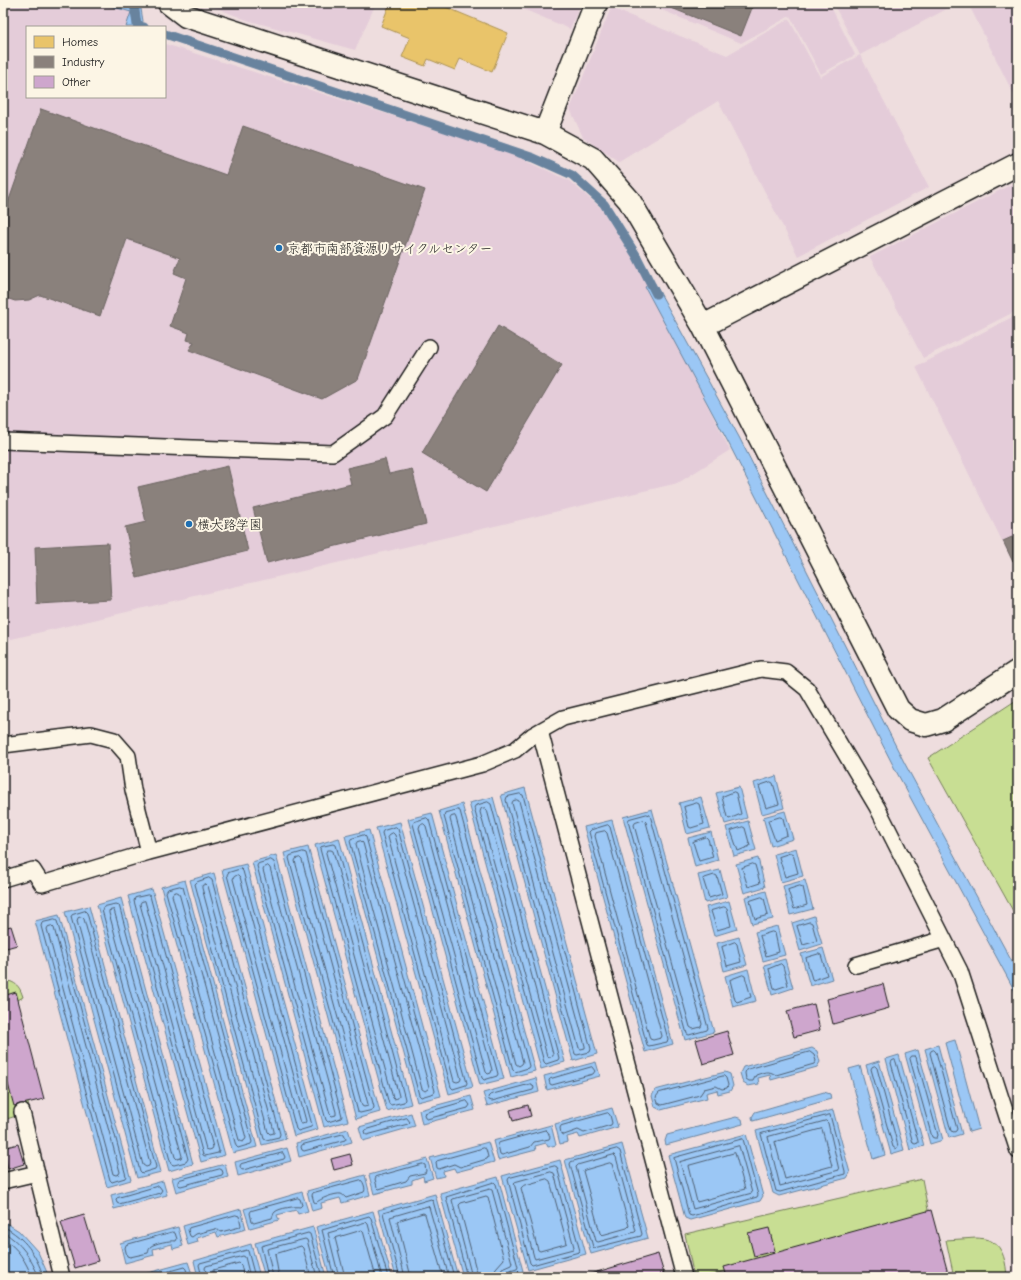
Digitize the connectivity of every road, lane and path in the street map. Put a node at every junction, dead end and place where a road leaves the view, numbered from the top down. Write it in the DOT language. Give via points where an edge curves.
graph roads {
  1 [pos="169,3"];
  2 [pos="596,3"];
  3 [pos="545,133"];
  4 [pos="1018,164"];
  5 [pos="703,326"];
  6 [pos="429,347"];
  7 [pos="3,441"];
  8 [pos="1018,672"];
  9 [pos="540,731"];
  10 [pos="3,745"];
  11 [pos="148,852"];
  12 [pos="3,879"];
  13 [pos="944,939"];
  14 [pos="856,965"];
  15 [pos="22,1112"];
  16 [pos="1018,1151"];
  17 [pos="37,1173"];
  18 [pos="3,1181"];
  19 [pos="62,1277"];
  20 [pos="684,1277"];
  1 -- 3 [label="street" via="186,16"];
  2 -- 3 [label="street"];
  3 -- 5 [label="street" via="593,159 629,200"];
  4 -- 5 [label="street"];
  5 -- 8 [label="street" via="898,709 910,720 926,725 944,720"];
  6 -- 7 [label="lane" via="385,416 333,453"];
  9 -- 11 [label="lane" via="515,750 482,764"];
  9 -- 13 [label="lane" via="563,718 761,669 786,672 807,689 873,800"];
  9 -- 20 [label="lane"];
  10 -- 11 [label="lane" via="91,734 114,740 128,756 133,790"];
  11 -- 12 [label="lane" via="42,884 33,870"];
  13 -- 14 [label="lane"];
  13 -- 16 [label="lane" via="960,971"];
  15 -- 17 [label="lane"];
  17 -- 18 [label="lane"];
  17 -- 19 [label="lane"];
}
